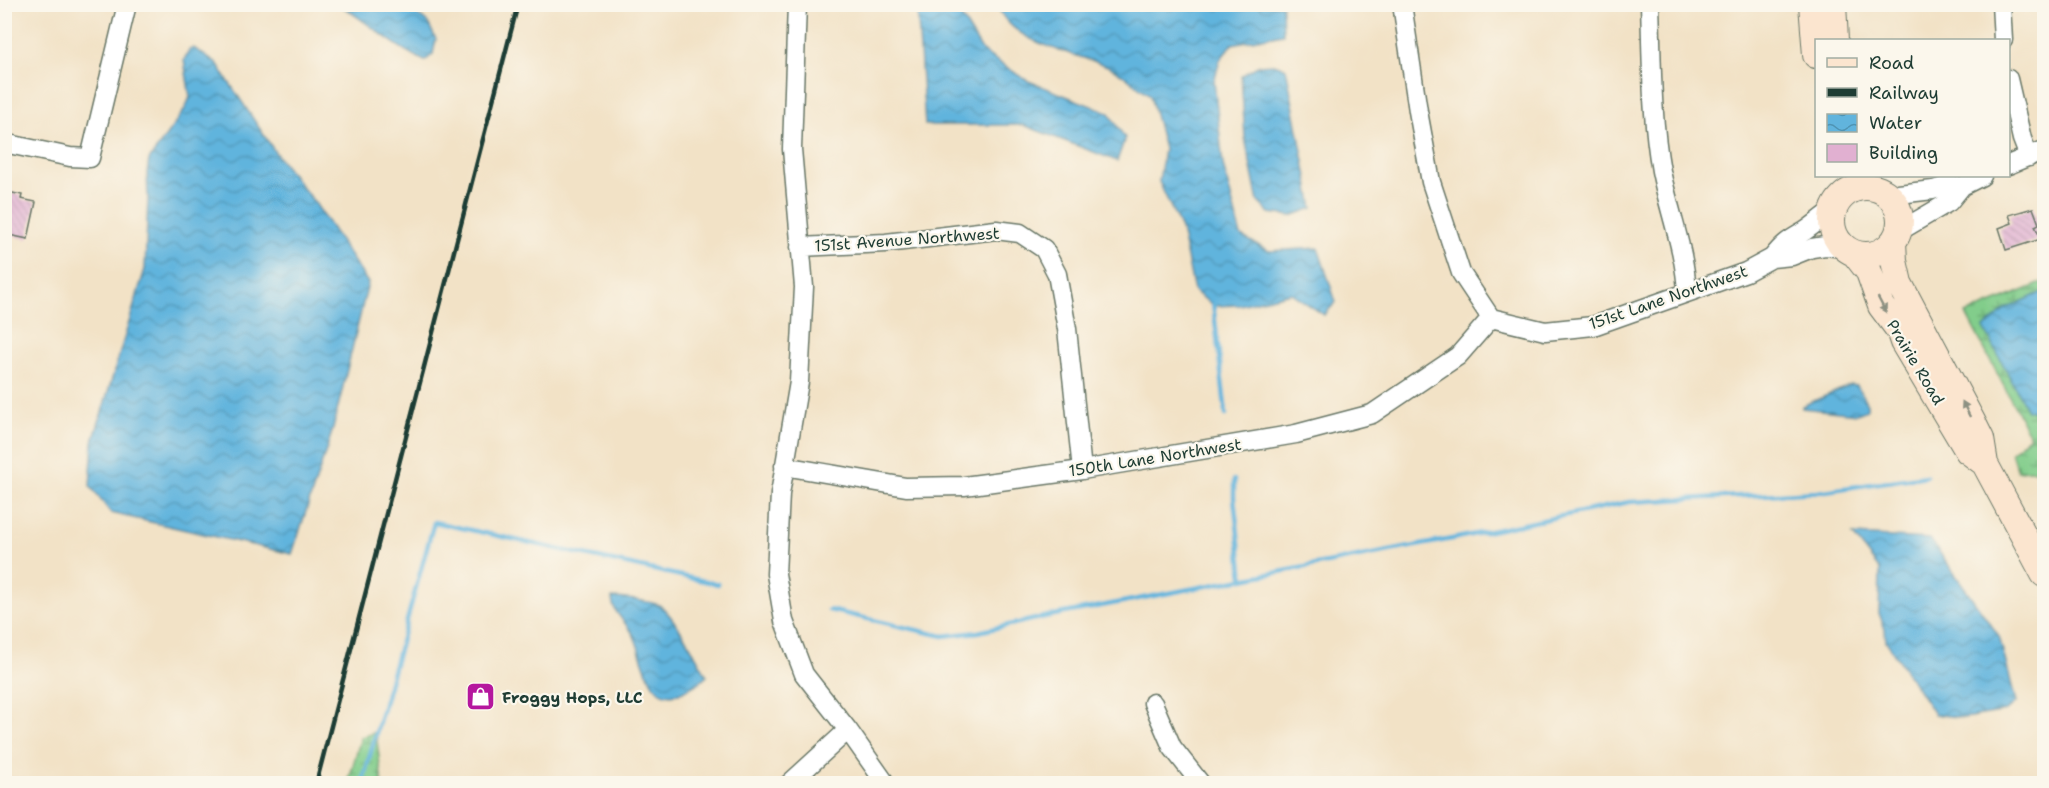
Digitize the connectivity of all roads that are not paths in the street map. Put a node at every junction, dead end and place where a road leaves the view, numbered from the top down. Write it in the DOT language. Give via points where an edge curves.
graph roads {
  1 [pos="127,4"];
  2 [pos="797,4"];
  3 [pos="1402,4"];
  4 [pos="1650,4"];
  5 [pos="1812,4"];
  6 [pos="1833,4"];
  7 [pos="2001,4"];
  8 [pos="1835,39"];
  9 [pos="2003,39"];
  10 [pos="1815,42"];
  11 [pos="2010,88"];
  12 [pos="4,143"];
  13 [pos="2037,154"];
  14 [pos="2010,164"];
  15 [pos="1980,177"];
  16 [pos="1880,186"];
  17 [pos="1962,186"];
  18 [pos="1839,194"];
  19 [pos="1896,237"];
  20 [pos="800,247"];
  21 [pos="1850,251"];
  22 [pos="1772,258"];
  23 [pos="1687,292"];
  24 [pos="1491,318"];
  25 [pos="1985,464"];
  26 [pos="784,466"];
  27 [pos="1082,470"];
  28 [pos="2044,574"];
  29 [pos="1153,704"];
  30 [pos="848,730"];
  31 [pos="789,783"];
  32 [pos="886,783"];
  33 [pos="1201,783"];
  1 -- 12 [label="street" via="90,158"];
  2 -- 20 [label="street" via="792,149"];
  3 -- 24 [label="street" via="1431,182 1461,273"];
  4 -- 23 [label="street" via="1653,99 1661,170 1686,270"];
  5 -- 10 [label="street"];
  6 -- 8 [label="street"];
  7 -- 9 [label="street"];
  11 -- 13 [label="street" via="2022,139"];
  13 -- 14 [label="street"];
  15 -- 17 [label="street"];
  16 -- 17 [label="street" via="1933,190"];
  16 -- 18 [label="street" via="1859,187"];
  16 -- 19 [label="street, Prairie Road" via="1898,209"];
  17 -- 19 [label="street" via="1949,202"];
  18 -- 21 [label="street, Prairie Road" via="1832,231"];
  18 -- 22 [label="street, 151st Lane Northwest" via="1807,230 1786,241"];
  19 -- 21 [label="street" via="1876,254 1866,256"];
  25 -- 19 [label="street, Prairie Road, one-way" via="1981,439 1899,283 1894,261"];
  20 -- 26 [label="street" via="804,287 799,382"];
  20 -- 27 [label="street, 151st Avenue Northwest" via="886,243 996,230 1020,233 1044,249 1057,274 1067,329"];
  21 -- 22 [label="street, 151st Lane Northwest" via="1825,246"];
  21 -- 25 [label="street, Prairie Road, one-way" via="1869,272 1881,306 1899,330 1968,451"];
  22 -- 23 [label="street, 151st Lane Northwest" via="1746,272"];
  23 -- 24 [label="street, 151st Lane Northwest" via="1593,326 1545,331"];
  24 -- 27 [label="street, 150th Lane Northwest" via="1458,356 1372,414 1296,434"];
  25 -- 28 [label="street, Prairie Road"];
  26 -- 27 [label="street, 150th Lane Northwest" via="906,487 964,486"];
  26 -- 30 [label="street" via="776,574 784,621 804,674"];
  29 -- 33 [label="street" via="1172,747"];
  30 -- 31 [label="street"];
  30 -- 32 [label="street"];
}
